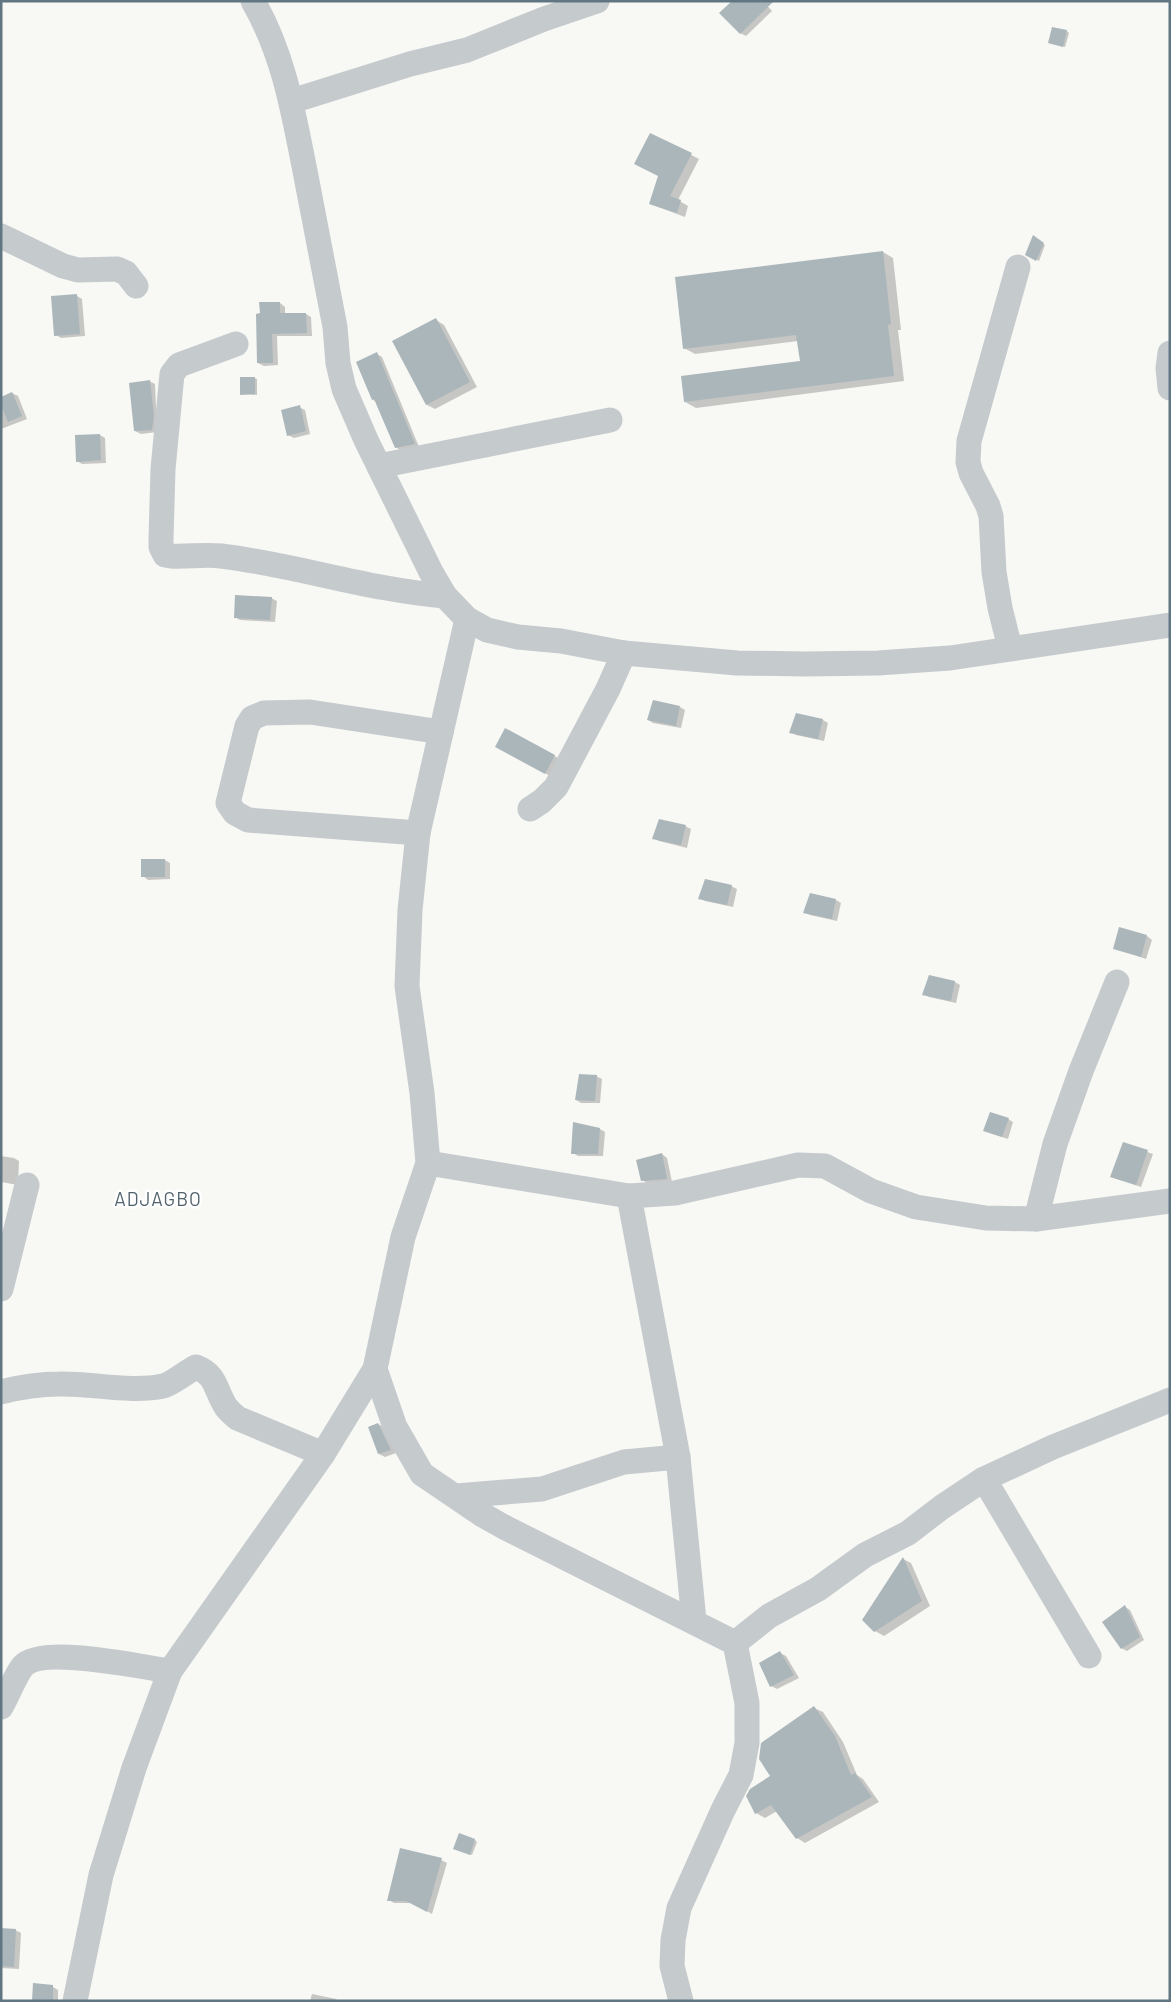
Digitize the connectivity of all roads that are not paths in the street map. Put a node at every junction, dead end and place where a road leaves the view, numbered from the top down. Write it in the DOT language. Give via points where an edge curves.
graph roads {
  1 [pos="253,1"];
  2 [pos="597,1"];
  3 [pos="292,101"];
  4 [pos="1,236"];
  5 [pos="1018,266"];
  6 [pos="136,286"];
  7 [pos="236,344"];
  8 [pos="1170,352"];
  9 [pos="1170,388"];
  10 [pos="610,420"];
  11 [pos="379,466"];
  12 [pos="445,596"];
  13 [pos="467,619"];
  14 [pos="1170,625"];
  15 [pos="1010,648"];
  16 [pos="624,653"];
  17 [pos="441,732"];
  18 [pos="530,809"];
  19 [pos="418,833"];
  20 [pos="1117,982"];
  21 [pos="428,1163"];
  22 [pos="27,1185"];
  23 [pos="629,1196"];
  24 [pos="1170,1200"];
  25 [pos="1036,1219"];
  26 [pos="1,1289"];
  27 [pos="376,1369"];
  28 [pos="1,1392"];
  29 [pos="1170,1400"];
  30 [pos="323,1454"];
  31 [pos="678,1458"];
  32 [pos="984,1480"];
  33 [pos="456,1496"];
  34 [pos="694,1621"];
  35 [pos="735,1642"];
  36 [pos="1089,1656"];
  37 [pos="170,1671"];
  38 [pos="1,1707"];
  39 [pos="75,2001"];
  40 [pos="681,2001"];
  1 -- 3 [label="street" via="274,46"];
  2 -- 3 [label="street" via="467,50 410,64"];
  3 -- 11 [label="street" via="344,389"];
  4 -- 6 [label="street" via="63,266 78,270 117,269 126,273"];
  5 -- 15 [label="street" via="968,441 970,473 991,516 994,572"];
  7 -- 12 [label="street" via="179,365 172,374 163,469 160,539 164,554 263,562 364,585"];
  8 -- 9 [label="street"];
  10 -- 11 [label="street"];
  11 -- 12 [label="street"];
  12 -- 13 [label="street"];
  13 -- 16 [label="street" via="487,630 518,638 561,641"];
  13 -- 17 [label="street"];
  14 -- 15 [label="street"];
  15 -- 16 [label="street" via="941,659 805,664"];
  16 -- 18 [label="street" via="556,787"];
  17 -- 19 [label="street"];
  17 -- 19 [label="street" via="310,712 264,713 252,718 247,726 228,803 235,813 248,820"];
  19 -- 21 [label="street" via="407,986"];
  20 -- 25 [label="street" via="1055,1144"];
  21 -- 23 [label="street"];
  21 -- 27 [label="street" via="403,1237"];
  22 -- 26 [label="street"];
  23 -- 25 [label="street" via="675,1193 798,1165 825,1166 870,1191 916,1207 986,1218"];
  23 -- 31 [label="street"];
  24 -- 25 [label="street"];
  27 -- 30 [label="street"];
  27 -- 33 [label="street" via="395,1428 422,1474"];
  28 -- 30 [label="street" via="25,1386 59,1384 118,1388 165,1386 196,1367 212,1377 227,1408 237,1418"];
  29 -- 32 [label="street" via="1053,1447"];
  30 -- 37 [label="street"];
  31 -- 33 [label="street" via="624,1462 542,1489"];
  31 -- 34 [label="street"];
  32 -- 35 [label="street" via="908,1533 865,1555 818,1589 769,1616"];
  32 -- 36 [label="street"];
  33 -- 34 [label="street" via="481,1514 566,1560"];
  34 -- 35 [label="street"];
  35 -- 40 [label="street" via="747,1703 748,1743 741,1775 680,1908 673,1940 672,1966"];
  37 -- 38 [label="street" via="86,1658 41,1658 24,1666"];
  37 -- 39 [label="street" via="134,1768 101,1875"];
}
